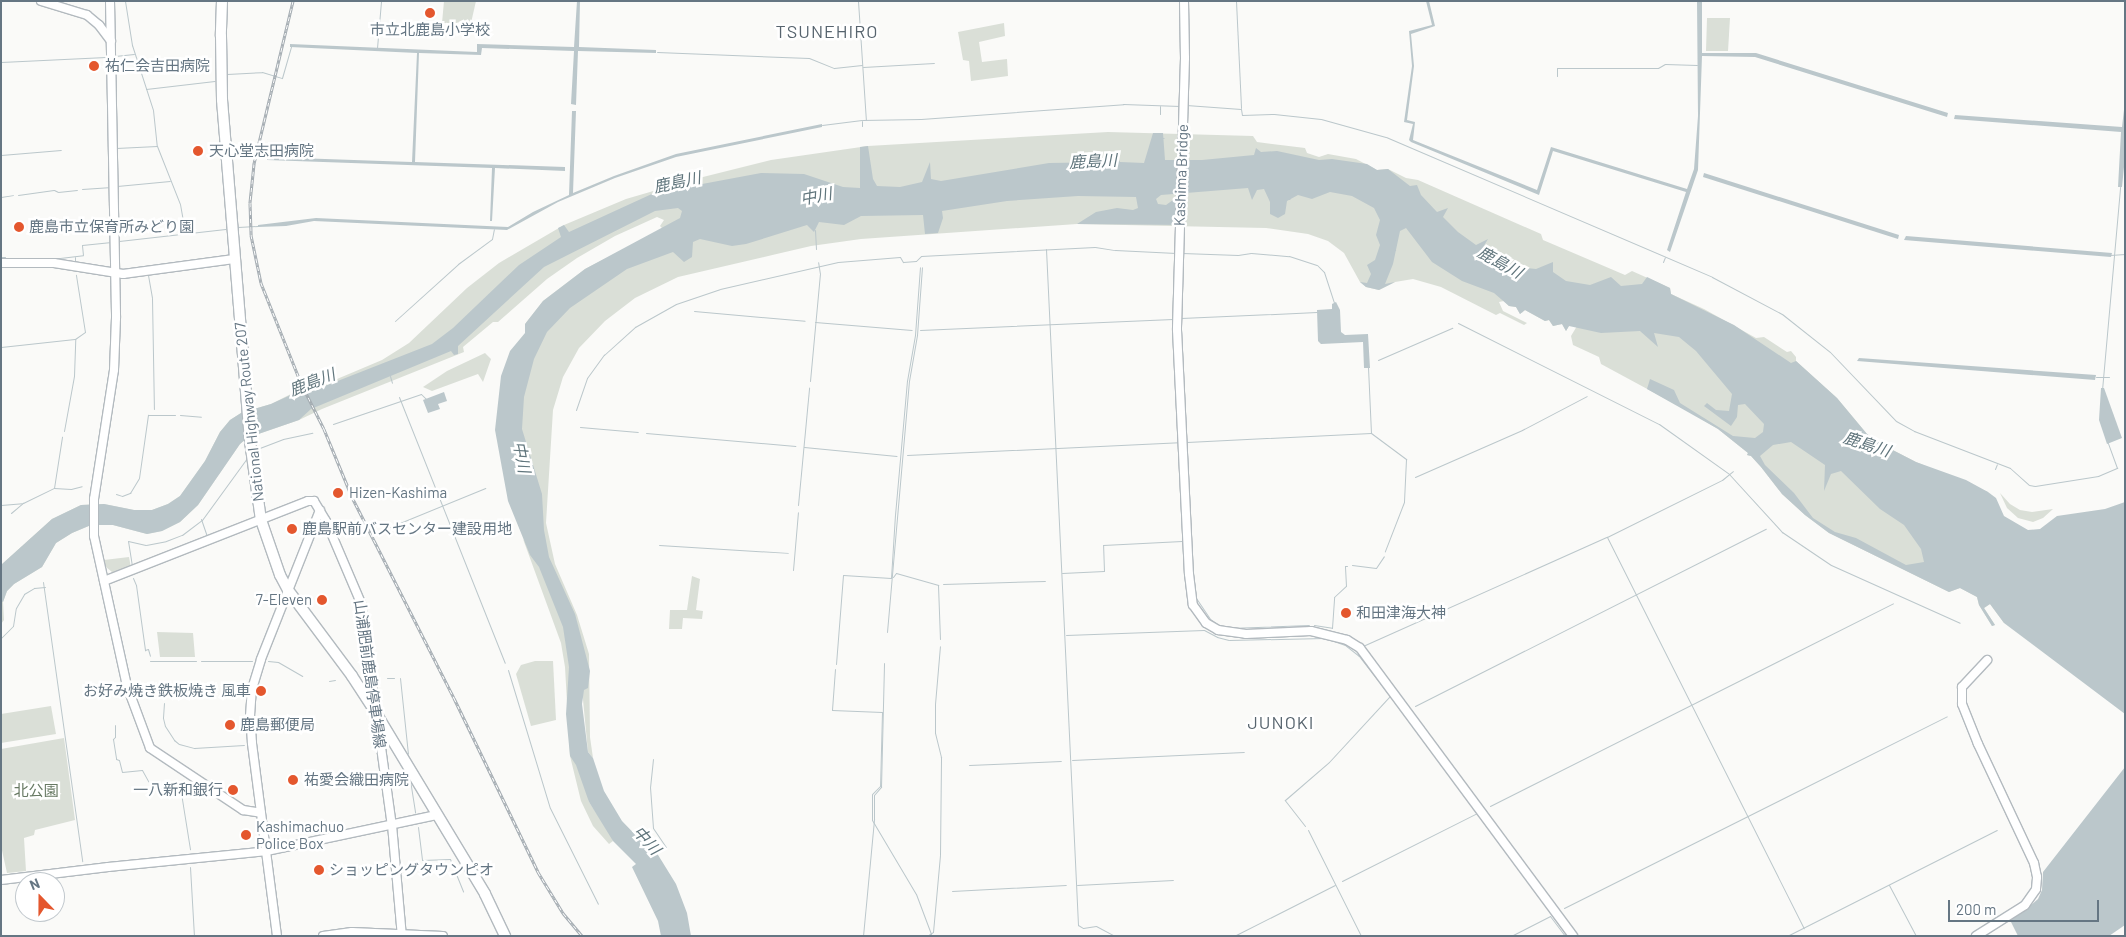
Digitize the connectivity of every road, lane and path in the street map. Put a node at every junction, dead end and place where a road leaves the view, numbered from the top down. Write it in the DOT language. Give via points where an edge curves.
graph roads {
  1 [pos="41,1"];
  2 [pos="110,1"];
  3 [pos="222,1"];
  4 [pos="1184,1"];
  5 [pos="111,23"];
  6 [pos="99,25"];
  7 [pos="111,41"];
  8 [pos="234,259"];
  9 [pos="1,263"];
  10 [pos="115,273"];
  11 [pos="320,510"];
  12 [pos="261,520"];
  13 [pos="104,581"];
  14 [pos="288,590"];
  15 [pos="1987,660"];
  16 [pos="376,714"];
  17 [pos="261,813"];
  18 [pos="437,815"];
  19 [pos="392,825"];
  20 [pos="267,851"];
  21 [pos="1,880"];
  22 [pos="402,935"];
  23 [pos="277,936"];
  24 [pos="323,936"];
  25 [pos="443,936"];
  26 [pos="505,936"];
  27 [pos="1573,936"];
  28 [pos="1976,936"];
  1 -- 6 [label="street" via="78,11"];
  2 -- 5 [label="street"];
  3 -- 8 [label="highway, National Highway Route 207" via="221,68"];
  4 -- 27 [label="street, Kashima Bridge" via="1177,330 1190,592 1199,615 1218,630 1231,633 1311,631 1347,640 1360,648"];
  5 -- 6 [label="street"];
  5 -- 7 [label="street"];
  6 -- 7 [label="street"];
  7 -- 10 [label="street"];
  8 -- 10 [label="street"];
  8 -- 12 [label="highway, National Highway Route 207" via="250,441"];
  9 -- 10 [label="street" via="54,263"];
  10 -- 13 [label="street" via="114,370 94,498 93,530"];
  11 -- 12 [label="street" via="314,501 308,501"];
  11 -- 14 [label="street"];
  11 -- 16 [label="street, 山浦肥前鹿島停車場線" via="358,592"];
  12 -- 13 [label="street"];
  12 -- 14 [label="highway, National Highway Route 207"];
  13 -- 17 [label="street" via="127,686 150,748 243,810"];
  14 -- 16 [label="highway, National Highway Route 207"];
  14 -- 17 [label="street" via="252,689 250,716"];
  15 -- 28 [label="street" via="1962,687 1962,704 2034,863 2037,877 2036,889 2025,905"];
  16 -- 18 [label="highway, National Highway Route 207"];
  16 -- 19 [label="street, 山浦肥前鹿島停車場線"];
  17 -- 20 [label="street"];
  18 -- 19 [label="street"];
  18 -- 26 [label="highway, National Highway Route 207" via="485,894"];
  19 -- 20 [label="street"];
  19 -- 22 [label="street, 山浦肥前鹿島停車場線"];
  20 -- 21 [label="street"];
  20 -- 23 [label="street"];
  22 -- 24 [label="street" via="352,932"];
  22 -- 25 [label="street"];
}
